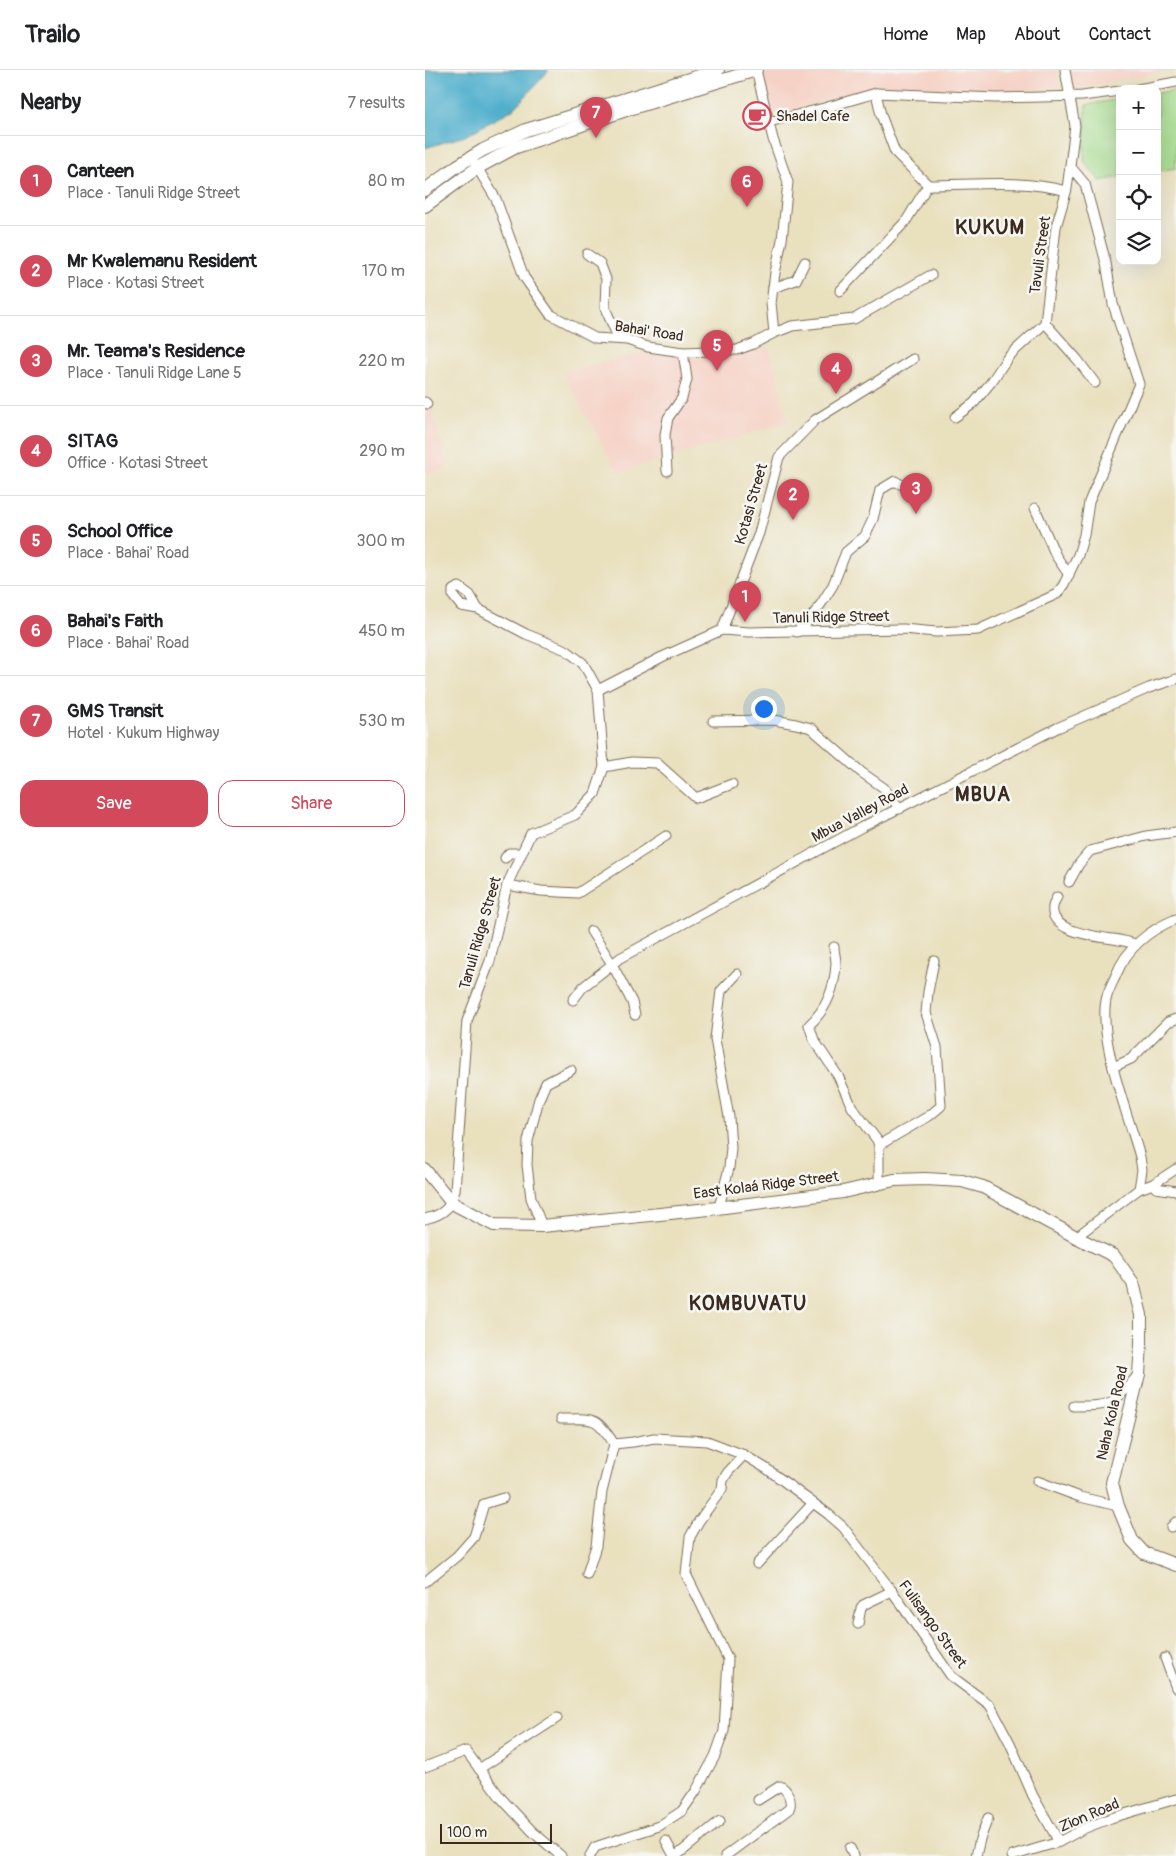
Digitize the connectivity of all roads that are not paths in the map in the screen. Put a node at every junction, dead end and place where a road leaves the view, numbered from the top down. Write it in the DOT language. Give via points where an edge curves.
graph roads {
  1 [pos="719,70"];
  2 [pos="756,70"];
  3 [pos="1065,70"];
  4 [pos="1176,82"];
  5 [pos="1160,85"];
  6 [pos="1116,92"];
  7 [pos="876,93"];
  8 [pos="1069,95"];
  9 [pos="769,122"];
  10 [pos="474,163"];
  11 [pos="1070,166"];
  12 [pos="928,185"];
  13 [pos="425,190"];
  14 [pos="1066,191"];
  15 [pos="425,206"];
  16 [pos="587,254"];
  17 [pos="805,262"];
  18 [pos="931,275"];
  19 [pos="773,288"];
  20 [pos="840,291"];
  21 [pos="1045,323"];
  22 [pos="774,333"];
  23 [pos="627,340"];
  24 [pos="683,352"];
  25 [pos="913,359"];
  26 [pos="1095,383"];
  27 [pos="955,418"];
  28 [pos="667,471"];
  29 [pos="911,490"];
  30 [pos="1035,508"];
  31 [pos="1069,575"];
  32 [pos="478,609"];
  33 [pos="722,630"];
  34 [pos="797,632"];
  35 [pos="1176,679"];
  36 [pos="598,690"];
  37 [pos="713,721"];
  38 [pos="604,767"];
  39 [pos="732,784"];
  40 [pos="899,809"];
  41 [pos="1176,832"];
  42 [pos="666,836"];
  43 [pos="522,853"];
  44 [pos="505,858"];
  45 [pos="1069,882"];
  46 [pos="507,885"];
  47 [pos="1057,897"];
  48 [pos="1176,914"];
  49 [pos="1176,919"];
  50 [pos="1161,925"];
  51 [pos="591,931"];
  52 [pos="1136,944"];
  53 [pos="834,947"];
  54 [pos="934,961"];
  55 [pos="612,964"];
  56 [pos="737,974"];
  57 [pos="573,1000"];
  58 [pos="635,1015"];
  59 [pos="1176,1019"];
  60 [pos="1113,1067"];
  61 [pos="571,1070"];
  62 [pos="879,1145"];
  63 [pos="1176,1169"];
  64 [pos="425,1170"];
  65 [pos="879,1184"];
  66 [pos="1153,1184"];
  67 [pos="1139,1189"];
  68 [pos="1176,1191"];
  69 [pos="452,1203"];
  70 [pos="719,1207"];
  71 [pos="425,1219"];
  72 [pos="542,1226"];
  73 [pos="1075,1237"];
  74 [pos="1139,1374"];
  75 [pos="1074,1406"];
  76 [pos="561,1418"];
  77 [pos="614,1444"];
  78 [pos="744,1455"];
  79 [pos="1037,1481"];
  80 [pos="503,1498"];
  81 [pos="813,1503"];
  82 [pos="1118,1506"];
  83 [pos="757,1564"];
  84 [pos="1176,1565"];
  85 [pos="587,1574"];
  86 [pos="425,1582"];
  87 [pos="892,1591"];
  88 [pos="858,1624"];
  89 [pos="1165,1658"];
  90 [pos="1176,1688"];
  91 [pos="557,1718"];
  92 [pos="425,1767"];
  93 [pos="479,1769"];
  94 [pos="1176,1799"];
  95 [pos="758,1800"];
  96 [pos="989,1818"];
  97 [pos="720,1821"];
  98 [pos="666,1842"];
  99 [pos="1059,1842"];
  100 [pos="561,1856"];
  101 [pos="590,1856"];
  102 [pos="675,1856"];
  103 [pos="725,1856"];
  104 [pos="976,1856"];
  105 [pos="1012,1856"];
  1 -- 10 [label="street" via="539,125 512,136"];
  2 -- 9 [label="street"];
  2 -- 10 [label="street" via="546,136"];
  3 -- 8 [label="street, Tavuli Street"];
  4 -- 5 [label="street"];
  6 -- 8 [label="street"];
  7 -- 8 [label="street" via="996,98"];
  7 -- 9 [label="street"];
  7 -- 12 [label="street" via="895,152"];
  8 -- 11 [label="street, Tavuli Street" via="1075,126"];
  9 -- 19 [label="street" via="788,182"];
  10 -- 13 [label="street"];
  10 -- 15 [label="street"];
  10 -- 23 [label="street, Bahai' Road" via="496,199 524,278 550,314 595,338"];
  11 -- 14 [label="street, Tavuli Street"];
  11 -- 31 [label="street, Tanuli Ridge Street" via="1085,184 1113,304 1139,384 1089,502 1084,535"];
  12 -- 14 [label="street" via="1044,185"];
  12 -- 20 [label="street" via="906,220"];
  14 -- 21 [label="street, Tavuli Street" via="1056,227"];
  16 -- 23 [label="street" via="600,264 606,279 605,308 617,335"];
  17 -- 19 [label="street" via="796,280"];
  18 -- 22 [label="street, Bahai' Road" via="854,319 798,324"];
  19 -- 22 [label="street"];
  21 -- 26 [label="street"];
  21 -- 27 [label="street" via="1008,357 974,403"];
  22 -- 24 [label="street, Bahai' Road" via="737,350"];
  23 -- 24 [label="street, Bahai' Road" via="647,347"];
  24 -- 28 [label="street" via="687,379 682,398 668,418 665,435"];
  25 -- 33 [label="street, Kotasi Street" via="815,420 779,457 759,533"];
  29 -- 34 [label="street" via="895,481 880,490 865,536 845,552 833,585 811,618"];
  30 -- 31 [label="street" via="1056,556"];
  31 -- 34 [label="street, Tanuli Ridge Street" via="1057,594 978,630"];
  32 -- 36 [label="street" via="566,650 583,663"];
  33 -- 34 [label="street, Tanuli Ridge Street"];
  33 -- 36 [label="street, Tanuli Ridge Street"];
  35 -- 40 [label="street, Mbua Valley Road" via="1057,728"];
  36 -- 38 [label="street, Tanuli Ridge Street"];
  37 -- 40 [label="street" via="775,720 811,728 884,788"];
  38 -- 39 [label="street" via="632,762 657,763 696,798"];
  38 -- 43 [label="street, Tanuli Ridge Street" via="595,794 575,815 531,833"];
  40 -- 55 [label="street, Mbua Valley Road"];
  41 -- 45 [label="street" via="1145,836 1091,851"];
  42 -- 46 [label="street" via="579,893"];
  43 -- 44 [label="street" via="509,853"];
  43 -- 46 [label="street, Tanuli Ridge Street"];
  46 -- 69 [label="street, Tanuli Ridge Street" via="490,961 467,1021"];
  47 -- 52 [label="street" via="1052,906 1053,916 1062,925 1075,932"];
  48 -- 50 [label="street"];
  49 -- 50 [label="street"];
  50 -- 52 [label="street"];
  51 -- 55 [label="street"];
  52 -- 60 [label="street" via="1118,970 1107,997 1105,1031"];
  53 -- 62 [label="street" via="836,961 829,997 820,1016 809,1025 814,1040 838,1076 853,1107"];
  54 -- 62 [label="street" via="926,1013 937,1047 941,1106"];
  55 -- 57 [label="street, Mbua Valley Road" via="583,987"];
  55 -- 58 [label="street" via="632,1002"];
  56 -- 70 [label="street" via="721,991 715,1039 729,1117 731,1148"];
  59 -- 60 [label="street" via="1168,1022 1131,1059"];
  60 -- 67 [label="street" via="1140,1157"];
  61 -- 72 [label="street" via="546,1083 528,1141 531,1198"];
  62 -- 65 [label="street"];
  63 -- 66 [label="street"];
  64 -- 69 [label="street"];
  65 -- 70 [label="street, East Kolaá Ridge Street" via="843,1192"];
  65 -- 73 [label="street, East Kolaá Ridge Street" via="894,1180 962,1181 983,1187"];
  66 -- 67 [label="street"];
  66 -- 68 [label="street" via="1156,1188"];
  67 -- 73 [label="street"];
  69 -- 71 [label="street" via="436,1216"];
  69 -- 72 [label="street, East Kolaá Ridge Street" via="494,1225"];
  70 -- 72 [label="street, East Kolaá Ridge Street"];
  73 -- 74 [label="street, Naha Kola Road" via="1114,1256 1133,1283 1141,1315"];
  74 -- 75 [label="street" via="1119,1397 1103,1406"];
  74 -- 82 [label="street, Naha Kola Road" via="1112,1483"];
  76 -- 77 [label="street" via="597,1422"];
  77 -- 78 [label="street, Fulisango Street" via="654,1438 707,1441"];
  77 -- 85 [label="street" via="602,1492 596,1546"];
  78 -- 81 [label="street, Fulisango Street"];
  78 -- 101 [label="street" via="728,1472 722,1489 690,1537 686,1574 729,1659 724,1731 715,1756 681,1811 659,1826 595,1847"];
  79 -- 82 [label="street"];
  80 -- 86 [label="street" via="484,1504 474,1537"];
  81 -- 83 [label="street"];
  81 -- 87 [label="street, Fulisango Street" via="843,1527"];
  82 -- 84 [label="street, Naha Kola Road" via="1132,1540 1144,1553"];
  87 -- 88 [label="street" via="863,1605"];
  87 -- 99 [label="street, Fulisango Street" via="951,1676 990,1705 1033,1796"];
  89 -- 90 [label="street"];
  91 -- 93 [label="street"];
  92 -- 93 [label="street" via="466,1751"];
  93 -- 100 [label="street" via="514,1812"];
  94 -- 99 [label="street, Zion Road" via="1111,1818"];
  95 -- 103 [label="street" via="779,1786 783,1787 791,1804 789,1809"];
  96 -- 104 [label="street"];
  97 -- 102 [label="street"];
  98 -- 102 [label="street"];
  99 -- 105 [label="street, Zion Road"];
}
